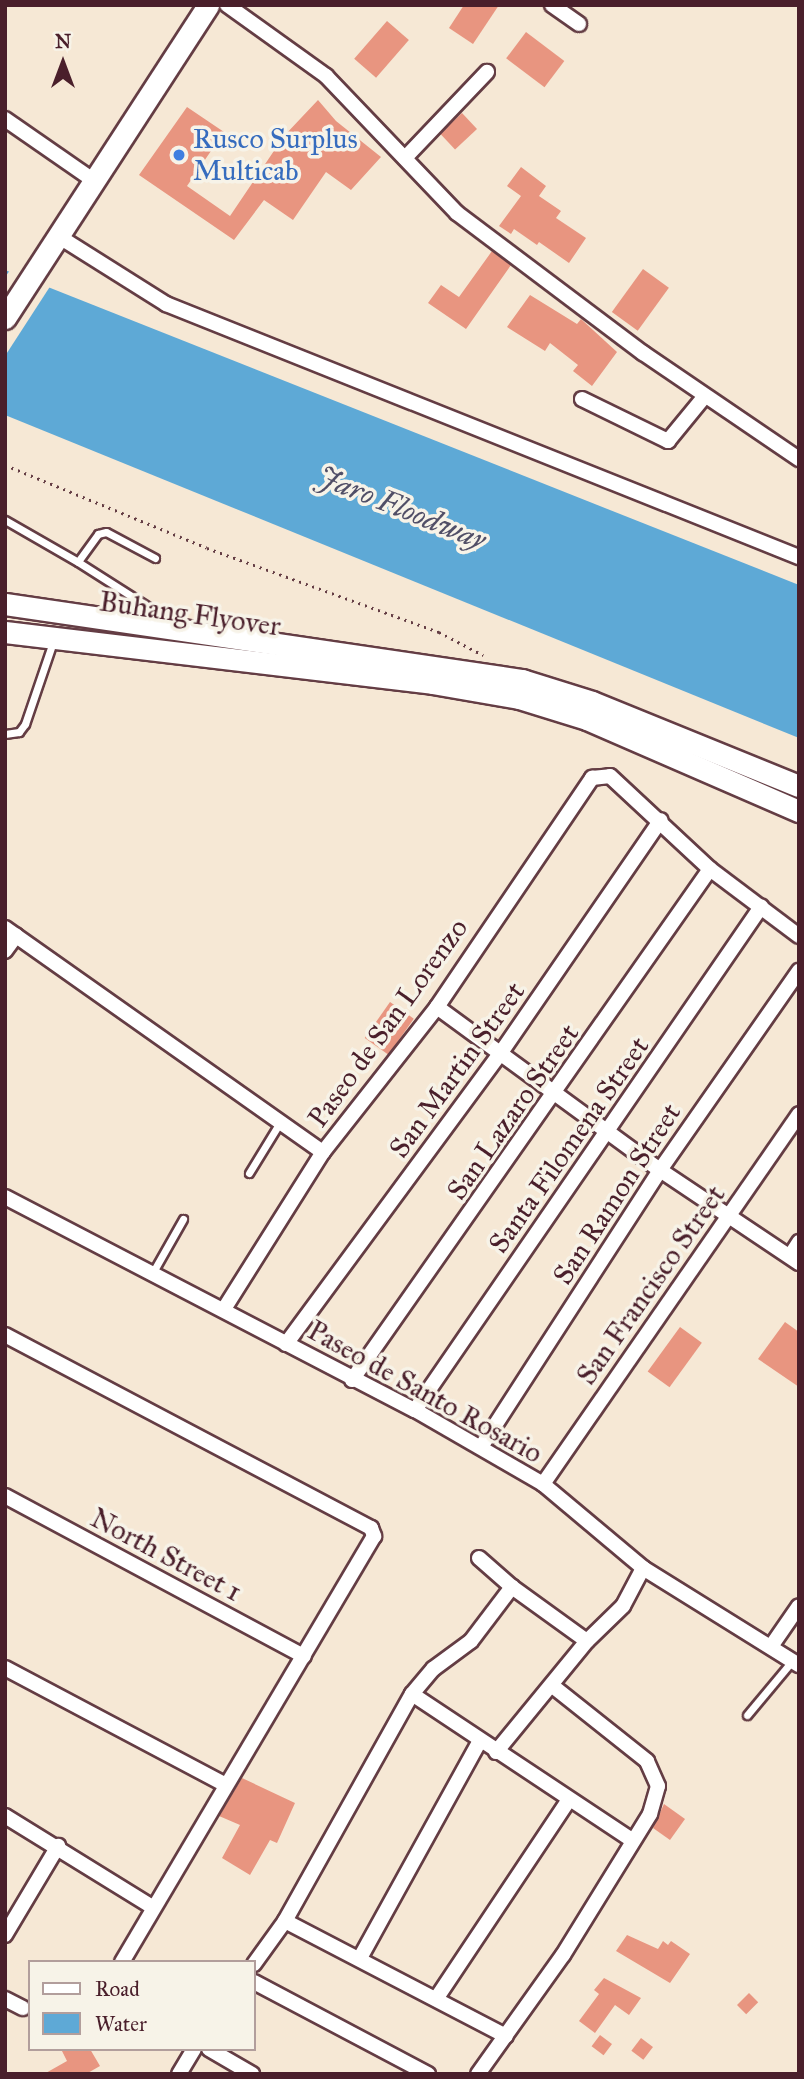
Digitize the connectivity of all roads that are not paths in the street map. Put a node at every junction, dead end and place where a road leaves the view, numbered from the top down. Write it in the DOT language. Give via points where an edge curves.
graph roads {
  1 [pos="552,5"];
  2 [pos="211,6"];
  3 [pos="579,24"];
  4 [pos="487,72"];
  5 [pos="5,119"];
  6 [pos="405,158"];
  7 [pos="93,180"];
  8 [pos="56,240"];
  9 [pos="5,318"];
  10 [pos="705,396"];
  11 [pos="582,399"];
  12 [pos="799,459"];
  13 [pos="5,520"];
  14 [pos="799,557"];
  15 [pos="155,558"];
  16 [pos="78,562"];
  17 [pos="5,604"];
  18 [pos="5,617"];
  19 [pos="184,629"];
  20 [pos="5,632"];
  21 [pos="54,638"];
  22 [pos="403,670"];
  23 [pos="5,734"];
  24 [pos="799,786"];
  25 [pos="799,811"];
  26 [pos="661,820"];
  27 [pos="710,869"];
  28 [pos="761,907"];
  29 [pos="11,932"];
  30 [pos="799,936"];
  31 [pos="5,951"];
  32 [pos="799,971"];
  33 [pos="437,1007"];
  34 [pos="502,1051"];
  35 [pos="558,1091"];
  36 [pos="799,1114"];
  37 [pos="279,1124"];
  38 [pos="609,1133"];
  39 [pos="323,1152"];
  40 [pos="660,1170"];
  41 [pos="249,1173"];
  42 [pos="5,1197"];
  43 [pos="729,1217"];
  44 [pos="183,1219"];
  45 [pos="799,1242"];
  46 [pos="794,1259"];
  47 [pos="153,1272"];
  48 [pos="224,1309"];
  49 [pos="5,1335"];
  50 [pos="286,1344"];
  51 [pos="352,1380"];
  52 [pos="415,1410"];
  53 [pos="481,1447"];
  54 [pos="543,1484"];
  55 [pos="5,1496"];
  56 [pos="479,1558"];
  57 [pos="643,1568"];
  58 [pos="512,1587"];
  59 [pos="799,1606"];
  60 [pos="587,1641"];
  61 [pos="772,1645"];
  62 [pos="304,1656"];
  63 [pos="796,1662"];
  64 [pos="5,1668"];
  65 [pos="554,1687"];
  66 [pos="412,1694"];
  67 [pos="747,1715"];
  68 [pos="480,1741"];
  69 [pos="496,1752"];
  70 [pos="226,1785"];
  71 [pos="568,1801"];
  72 [pos="5,1816"];
  73 [pos="633,1841"];
  74 [pos="58,1846"];
  75 [pos="5,1905"];
  76 [pos="151,1906"];
  77 [pos="19,1913"];
  78 [pos="285,1921"];
  79 [pos="5,1935"];
  80 [pos="360,1958"];
  81 [pos="123,1960"];
  82 [pos="256,1961"];
  83 [pos="256,1983"];
  84 [pos="5,1998"];
  85 [pos="436,1999"];
  86 [pos="23,2008"];
  87 [pos="506,2036"];
  88 [pos="193,2051"];
  89 [pos="212,2051"];
  90 [pos="179,2074"];
  91 [pos="252,2074"];
  92 [pos="428,2074"];
  93 [pos="478,2074"];
  1 -- 3 [label="street"];
  2 -- 6 [label="street" via="305,58"];
  2 -- 7 [label="main road"];
  4 -- 6 [label="street"];
  5 -- 7 [label="street"];
  6 -- 10 [label="street" via="457,213"];
  7 -- 8 [label="main road"];
  8 -- 9 [label="main road"];
  8 -- 14 [label="street" via="166,304"];
  10 -- 11 [label="street" via="668,441"];
  10 -- 12 [label="street"];
  13 -- 16 [label="lane"];
  15 -- 16 [label="lane" via="106,532 98,534"];
  16 -- 19 [label="lane"];
  17 -- 19 [label="main road"];
  18 -- 22 [label="main road, Buhang Flyover"];
  19 -- 22 [label="main road"];
  20 -- 21 [label="main road"];
  21 -- 22 [label="main road"];
  21 -- 23 [label="lane" via="25,724 19,732"];
  22 -- 24 [label="main road" via="504,676 592,702"];
  22 -- 25 [label="main road" via="587,719"];
  26 -- 27 [label="street"];
  26 -- 33 [label="street, Paseo de San Lorenzo" via="610,776 592,778"];
  26 -- 34 [label="street, San Martin Street"];
  27 -- 28 [label="street"];
  27 -- 35 [label="street, San Lazaro Street"];
  28 -- 30 [label="street"];
  28 -- 38 [label="street, Santa Filomena Street"];
  29 -- 31 [label="street"];
  29 -- 37 [label="street"];
  32 -- 40 [label="street, San Ramon Street"];
  33 -- 34 [label="street"];
  33 -- 39 [label="street, Paseo de San Lorenzo"];
  34 -- 35 [label="street"];
  34 -- 50 [label="street, San Martin Street"];
  35 -- 38 [label="street"];
  35 -- 51 [label="street, San Lazaro Street"];
  36 -- 43 [label="street, San Francisco Street"];
  37 -- 39 [label="street"];
  37 -- 41 [label="lane"];
  38 -- 40 [label="street"];
  38 -- 52 [label="street, Santa Filomena Street"];
  39 -- 48 [label="street, Paseo de San Lorenzo"];
  40 -- 43 [label="street"];
  40 -- 53 [label="street, San Ramon Street"];
  42 -- 47 [label="street, Paseo de Santo Rosario"];
  43 -- 46 [label="street"];
  43 -- 54 [label="street, San Francisco Street"];
  44 -- 47 [label="lane"];
  45 -- 46 [label="street"];
  47 -- 48 [label="street, Paseo de Santo Rosario"];
  48 -- 50 [label="street, Paseo de Santo Rosario"];
  49 -- 62 [label="street" via="371,1528 371,1545"];
  50 -- 51 [label="street, Paseo de Santo Rosario"];
  51 -- 52 [label="street, Paseo de Santo Rosario"];
  52 -- 53 [label="street, Paseo de Santo Rosario"];
  53 -- 54 [label="street, Paseo de Santo Rosario"];
  54 -- 57 [label="street, Paseo de Santo Rosario"];
  55 -- 62 [label="street, North Street 1"];
  56 -- 58 [label="street"];
  57 -- 60 [label="street" via="623,1606"];
  57 -- 61 [label="street, Paseo de Santo Rosario"];
  58 -- 60 [label="street"];
  58 -- 66 [label="street" via="471,1641 433,1669"];
  59 -- 61 [label="street"];
  60 -- 65 [label="street"];
  61 -- 63 [label="street, Paseo de Santo Rosario"];
  62 -- 70 [label="street"];
  63 -- 67 [label="lane"];
  64 -- 70 [label="street"];
  65 -- 69 [label="street"];
  65 -- 73 [label="street" via="657,1774 650,1814"];
  66 -- 68 [label="street"];
  66 -- 78 [label="street"];
  68 -- 69 [label="street"];
  68 -- 80 [label="street"];
  69 -- 71 [label="street"];
  70 -- 76 [label="street"];
  71 -- 73 [label="street"];
  71 -- 85 [label="street"];
  72 -- 74 [label="street"];
  73 -- 87 [label="street" via="564,1955"];
  74 -- 76 [label="street"];
  74 -- 77 [label="street"];
  75 -- 77 [label="street"];
  76 -- 81 [label="street"];
  77 -- 79 [label="street"];
  78 -- 80 [label="street"];
  78 -- 82 [label="street"];
  80 -- 85 [label="street"];
  83 -- 92 [label="street"];
  84 -- 86 [label="street"];
  85 -- 87 [label="street"];
  87 -- 93 [label="street"];
  88 -- 90 [label="street"];
  89 -- 91 [label="street"];
}
